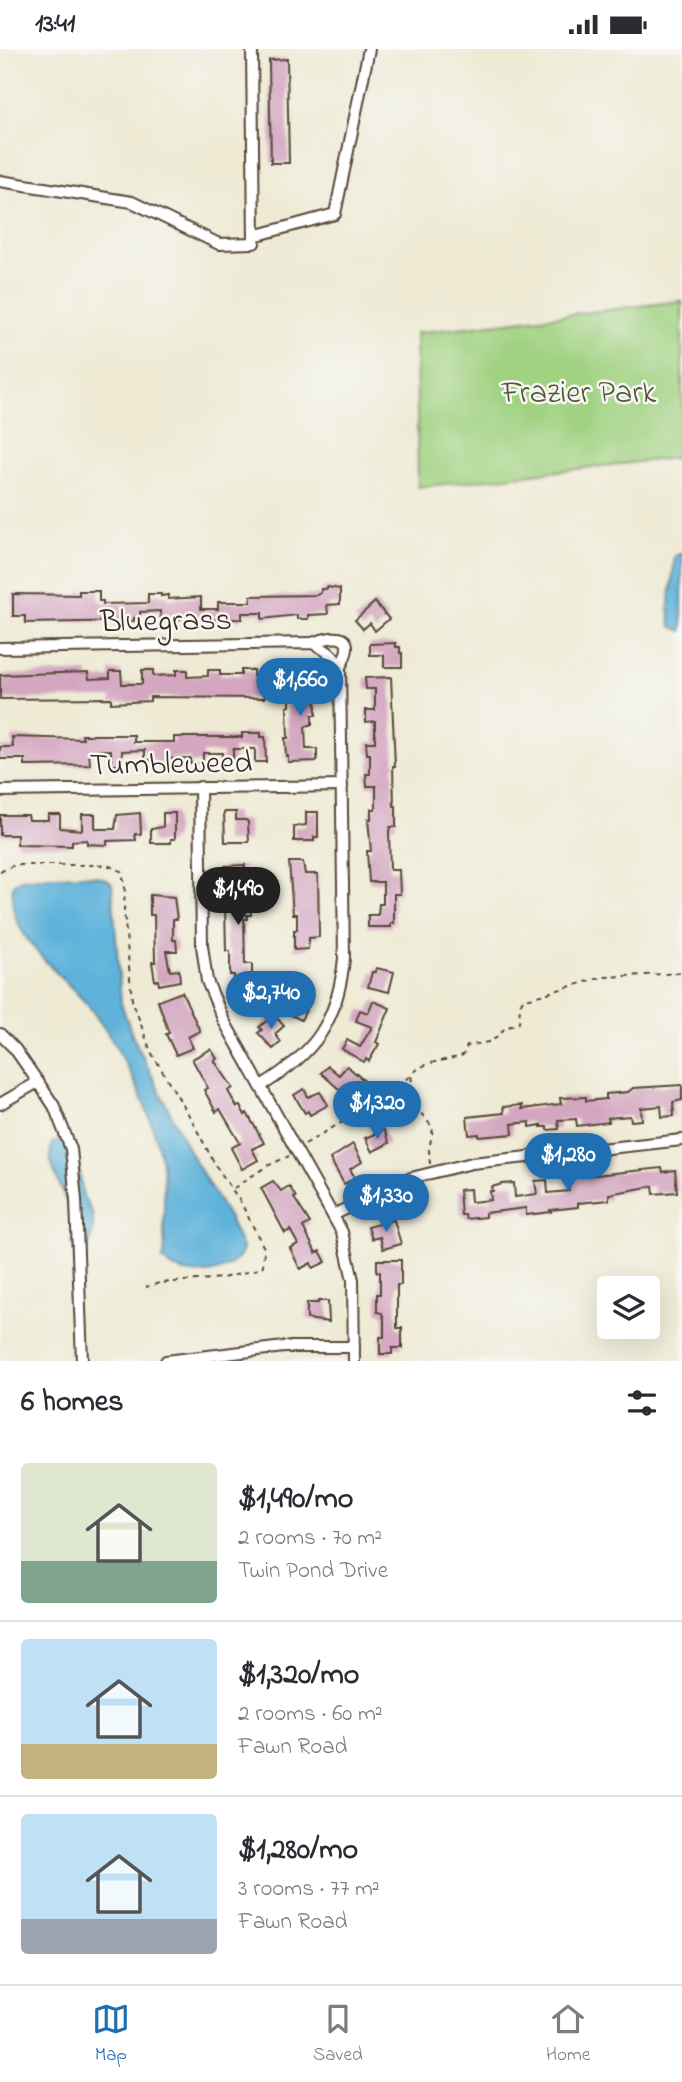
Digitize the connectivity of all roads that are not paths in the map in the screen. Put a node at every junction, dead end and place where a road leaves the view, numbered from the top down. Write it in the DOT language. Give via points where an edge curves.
graph roads {
  1 [pos="252,49"];
  2 [pos="369,49"];
  3 [pos="0,181"];
  4 [pos="254,236"];
  5 [pos="312,643"];
  6 [pos="0,648"];
  7 [pos="340,667"];
  8 [pos="342,786"];
  9 [pos="200,787"];
  10 [pos="0,791"];
  11 [pos="0,1034"];
  12 [pos="38,1082"];
  13 [pos="261,1086"];
  14 [pos="0,1104"];
  15 [pos="682,1140"];
  16 [pos="333,1215"];
  17 [pos="354,1347"];
  18 [pos="82,1361"];
  19 [pos="166,1361"];
  20 [pos="354,1361"];
  1 -- 4 [label="street"];
  2 -- 4 [label="street" via="335,214"];
  3 -- 4 [label="street" via="132,202 219,244 254,243"];
  5 -- 6 [label="street, Bluegrass"];
  5 -- 7 [label="street, Bluegrass" via="330,653"];
  5 -- 7 [label="street" via="330,636 347,644"];
  7 -- 8 [label="street"];
  8 -- 9 [label="street, Tumbleweed"];
  8 -- 13 [label="street" via="344,958 338,998 314,1045"];
  9 -- 10 [label="street, Tumbleweed"];
  9 -- 13 [label="street" via="204,971 215,1004"];
  11 -- 12 [label="street"];
  12 -- 14 [label="street"];
  12 -- 18 [label="street" via="54,1106 71,1149"];
  13 -- 16 [label="street"];
  15 -- 16 [label="street" via="472,1163 399,1183"];
  16 -- 17 [label="street" via="351,1264"];
  17 -- 19 [label="street" via="284,1347"];
  17 -- 20 [label="street"];
}
